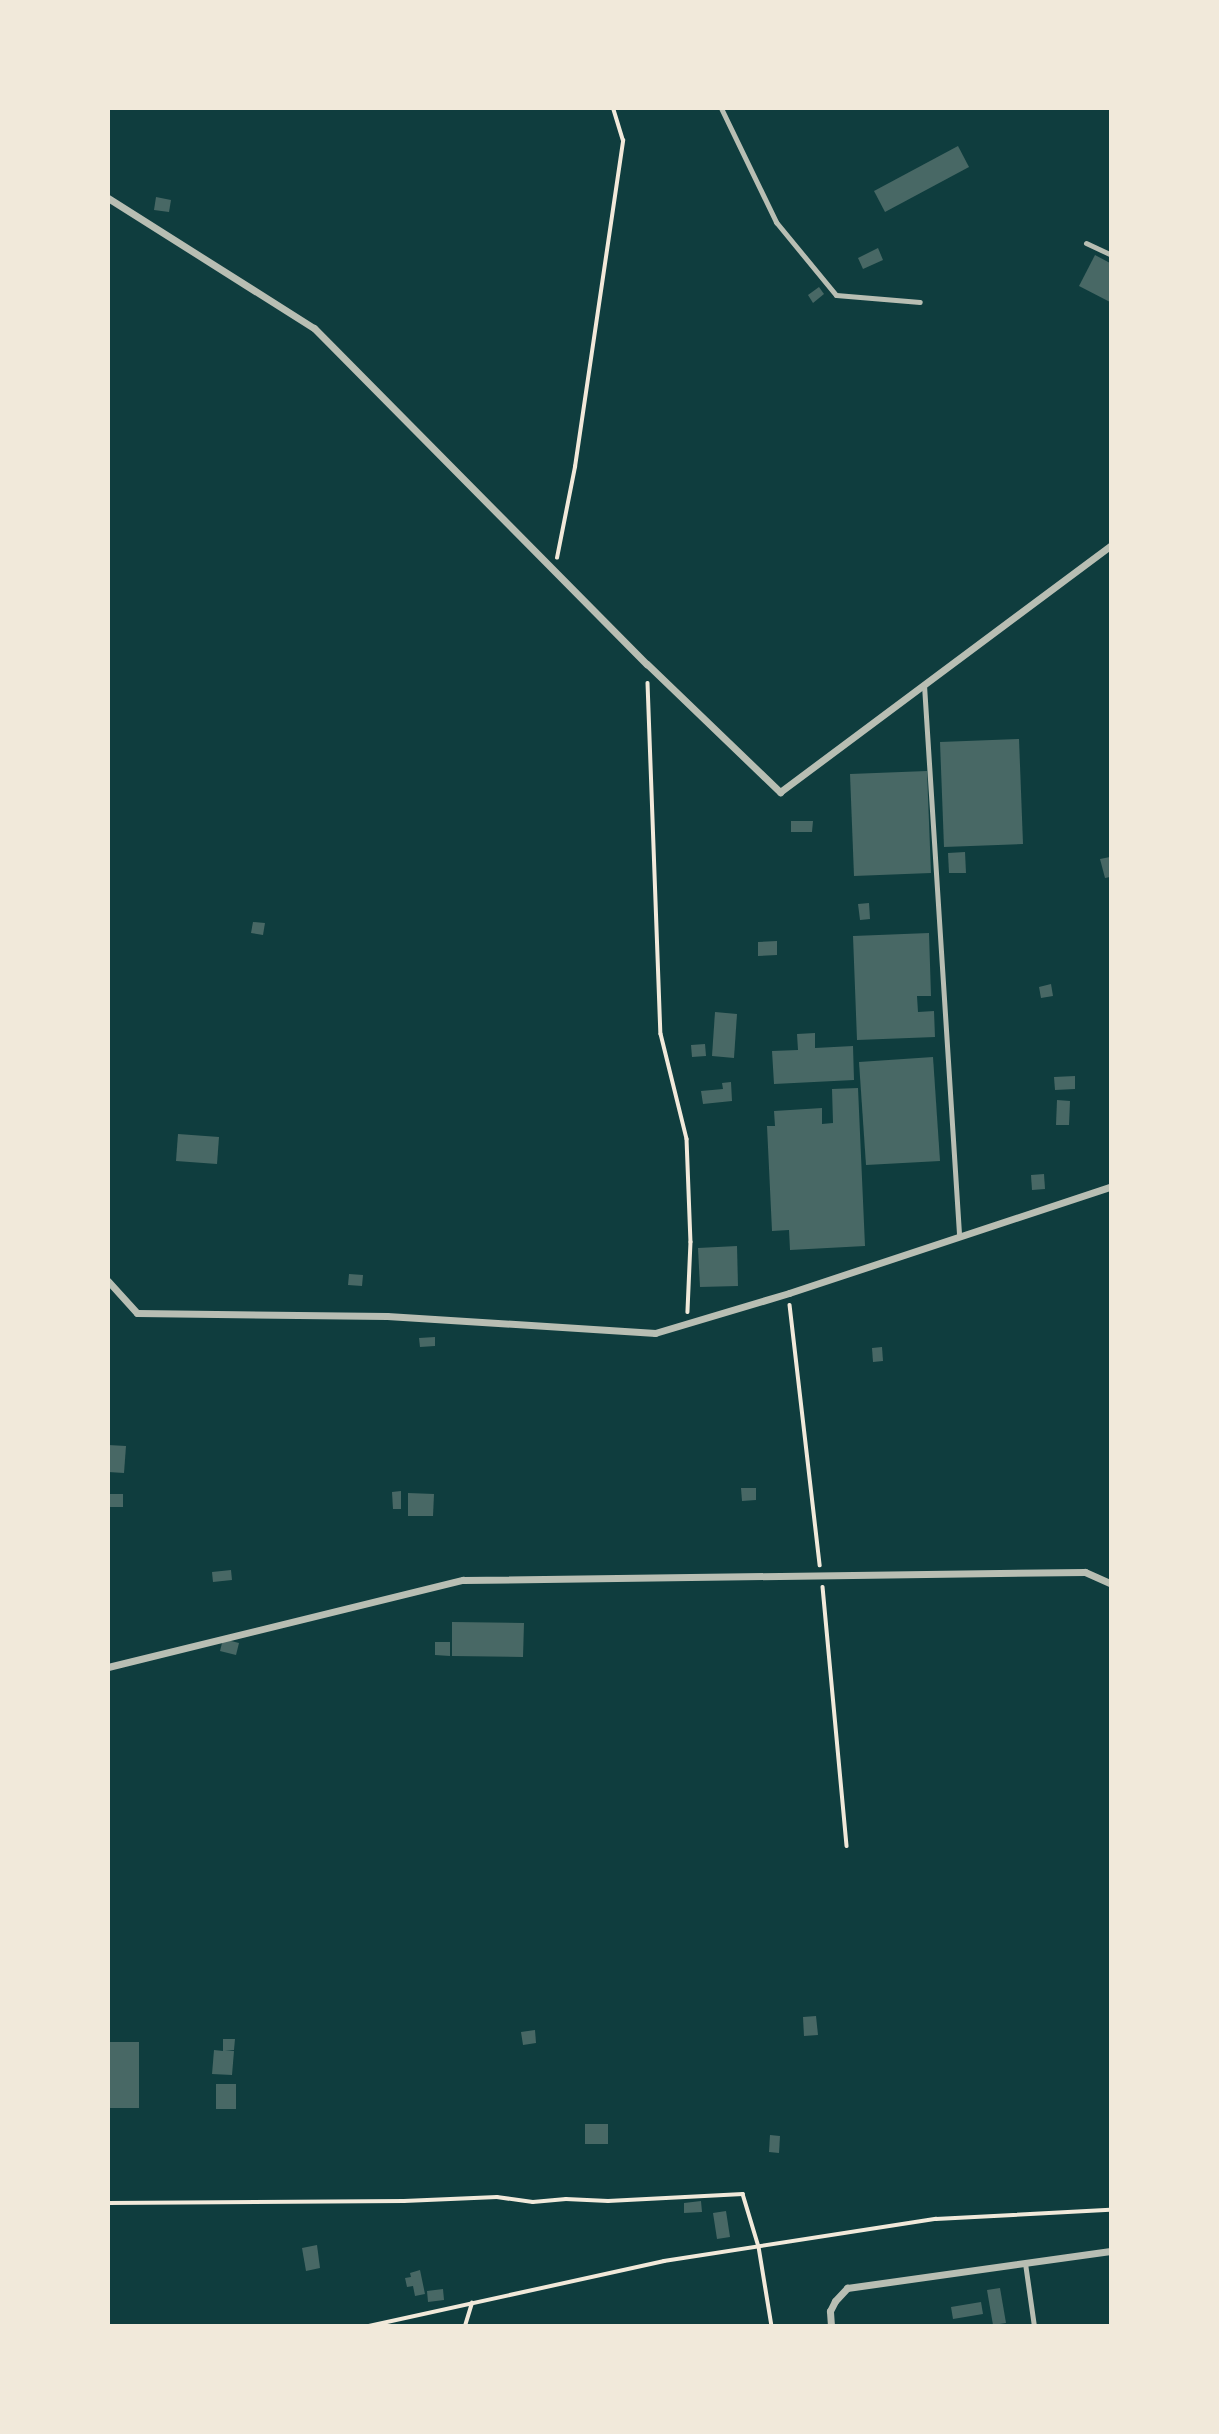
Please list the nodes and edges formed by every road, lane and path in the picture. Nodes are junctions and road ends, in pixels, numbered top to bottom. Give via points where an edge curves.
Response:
1 (613, 108) edge
2 (721, 108) edge
3 (108, 198) edge
4 (1086, 243) dead end
5 (1111, 254) edge
6 (920, 302) dead end
7 (1111, 546) edge
8 (554, 569) junction
9 (647, 664) junction
10 (925, 685) junction
11 (1111, 1187) edge
12 (960, 1234) junction
13 (108, 1282) edge
14 (687, 1323) junction
15 (1111, 1583) edge
16 (108, 1667) edge
17 (108, 2203) edge
18 (1111, 2210) edge
19 (760, 2247) junction
20 (1111, 2251) edge
21 (1025, 2263) junction
22 (472, 2303) junction
23 (369, 2326) edge
24 (465, 2326) edge
25 (772, 2326) edge
26 (831, 2326) edge
27 (1034, 2326) edge

1 - 8 path via 623,141 568,513
2 - 6 lane via 776,222 835,295
3 - 8 street via 314,328
4 - 5 lane
7 - 10 street
8 - 9 street
9 - 10 street via 780,792
9 - 14 path via 661,1034 687,1139 691,1242
10 - 12 lane
11 - 12 street
12 - 14 street
13 - 14 street via 137,1313 387,1316 655,1333
15 - 16 street via 1085,1572 463,1580
17 - 19 path via 497,2197 533,2202 743,2194
18 - 19 path via 936,2219
19 - 22 path via 664,2261
19 - 25 path
20 - 21 street
21 - 26 street via 847,2288 830,2311
21 - 27 lane
22 - 23 path
22 - 24 path

